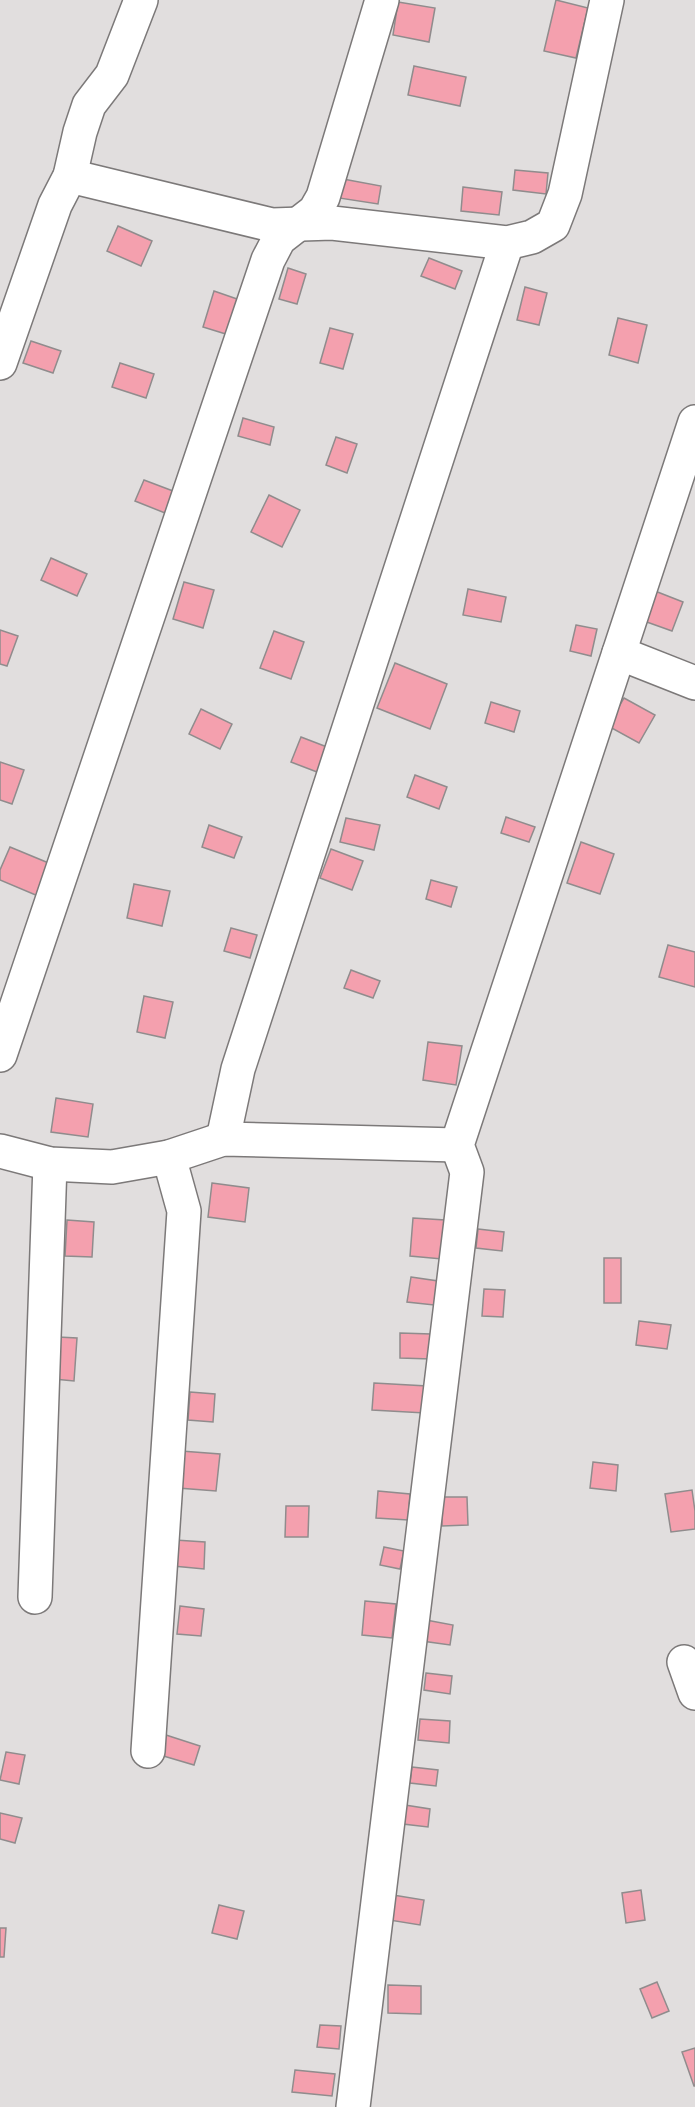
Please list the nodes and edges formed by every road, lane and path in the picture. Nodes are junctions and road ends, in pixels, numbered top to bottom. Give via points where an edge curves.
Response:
1 (141, 0) edge
2 (382, 0) edge
3 (607, 0) edge
4 (70, 176) junction
5 (298, 224) junction
6 (507, 243) junction
7 (0, 363) edge
8 (695, 422) edge
9 (619, 653) junction
10 (695, 683) edge
11 (0, 1055) edge
12 (223, 1139) junction
13 (457, 1145) junction
14 (0, 1151) edge
15 (169, 1157) junction
16 (50, 1164) junction
17 (35, 1597) dead end
18 (684, 1662) dead end
19 (695, 1693) edge
20 (148, 1751) dead end
21 (353, 2107) edge

1 - 4 street via 112,75 89,105
2 - 5 street via 323,197 315,211
3 - 6 street via 566,194 553,225 532,237
4 - 5 street via 272,225
4 - 7 street via 55,205
5 - 6 street via 332,223
5 - 11 street via 279,239 268,260
6 - 12 street via 238,1069
8 - 9 street
9 - 10 street
9 - 13 street
12 - 13 street
12 - 15 street
13 - 21 street via 467,1172
14 - 16 street
15 - 16 street via 112,1167
15 - 20 street via 184,1211
16 - 17 street
18 - 19 street

